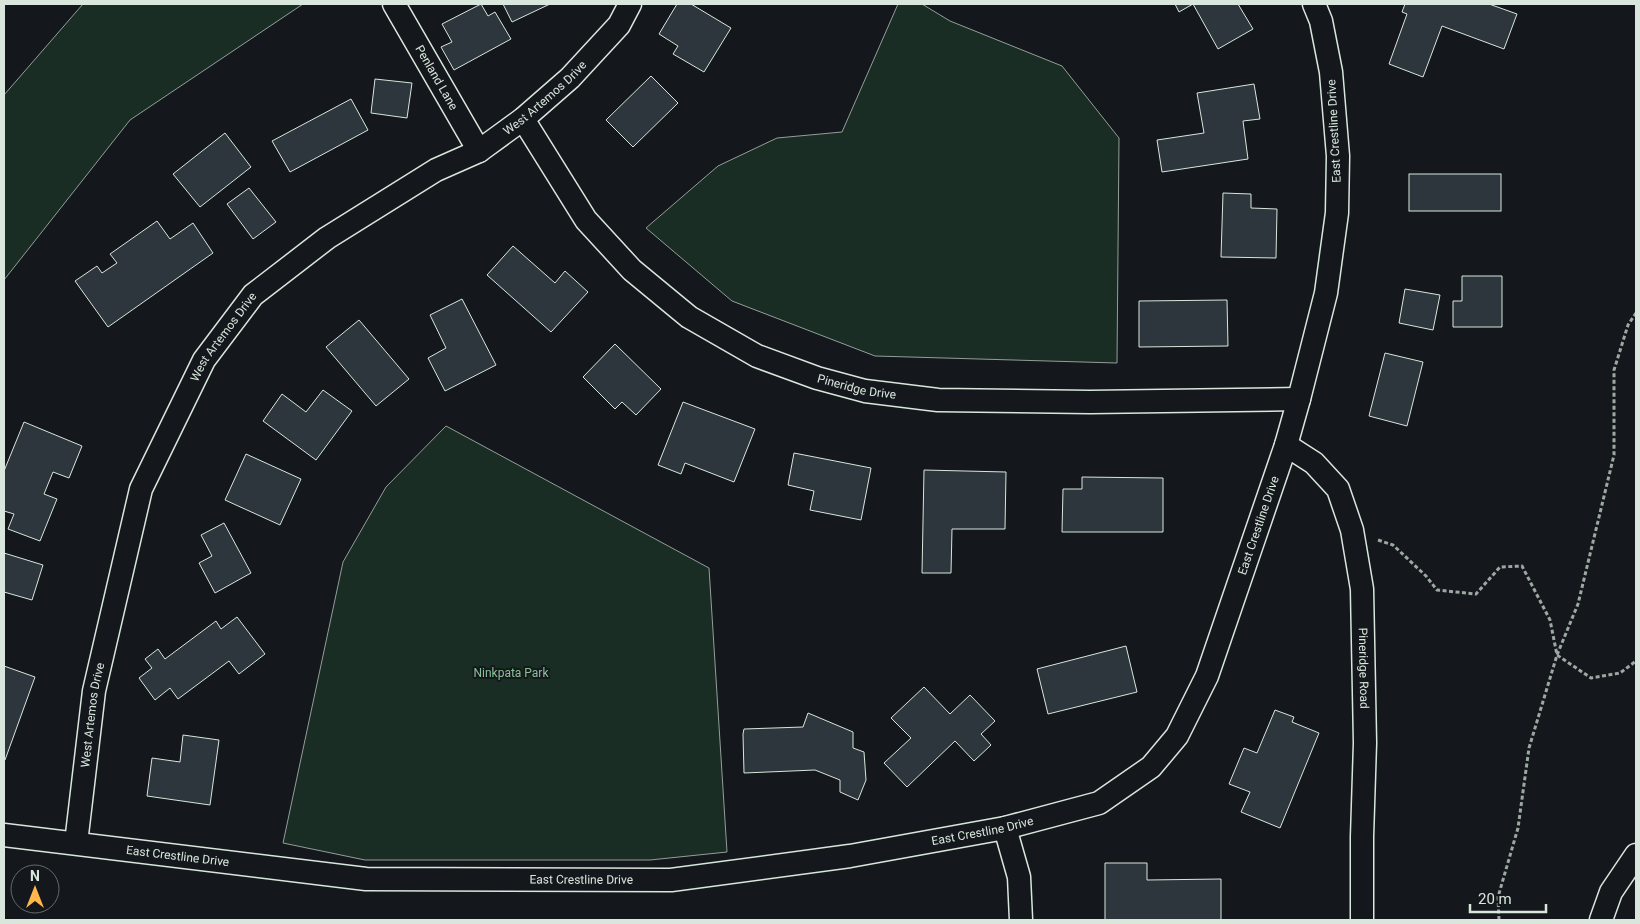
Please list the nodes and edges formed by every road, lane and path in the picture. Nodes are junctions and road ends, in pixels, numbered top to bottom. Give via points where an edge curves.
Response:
1 (394, 4) edge
2 (630, 4) edge
3 (1314, 4) edge
4 (522, 120) junction
5 (480, 151) junction
6 (1636, 313) edge
7 (1299, 399) junction
8 (1286, 445) junction
9 (1352, 530) junction
10 (1557, 655) junction
11 (1636, 662) edge
12 (1005, 828) junction
13 (4, 835) edge
14 (76, 843) junction
15 (1636, 855) edge
16 (1021, 920) edge
17 (1362, 920) edge
18 (1499, 920) edge
19 (1601, 920) edge

1 - 5 street, Penland Lane
2 - 4 street, West Artemos Drive via 619,25 570,78
3 - 7 street, East Crestline Drive via 1321,21 1331,72 1338,156 1337,212 1326,293
4 - 5 street, West Artemos Drive
4 - 7 street, Pineridge Drive via 586,220 632,270 689,317 757,356 817,378 865,391 938,400
5 - 14 street, West Artemos Drive via 436,170 327,238 253,294 204,360 141,489 94,691
6 - 10 path via 1628,325 1614,370 1614,455 1578,604
7 - 8 street, East Crestline Drive
8 - 9 street, Pineridge Road via 1314,463 1338,489
8 - 12 street, East Crestline Drive via 1206,676 1177,736 1152,767 1099,803
9 - 10 path via 1393,545 1437,590 1476,594 1500,567 1522,566 1550,620
9 - 17 street, Pineridge Road via 1362,589
10 - 11 path via 1591,678 1620,673
10 - 18 path via 1529,748 1518,828 1498,897
12 - 14 street, East Crestline Drive via 850,856 670,880 366,879
12 - 16 street via 1019,877
13 - 14 street, East Crestline Drive
15 - 19 street via 1611,892

